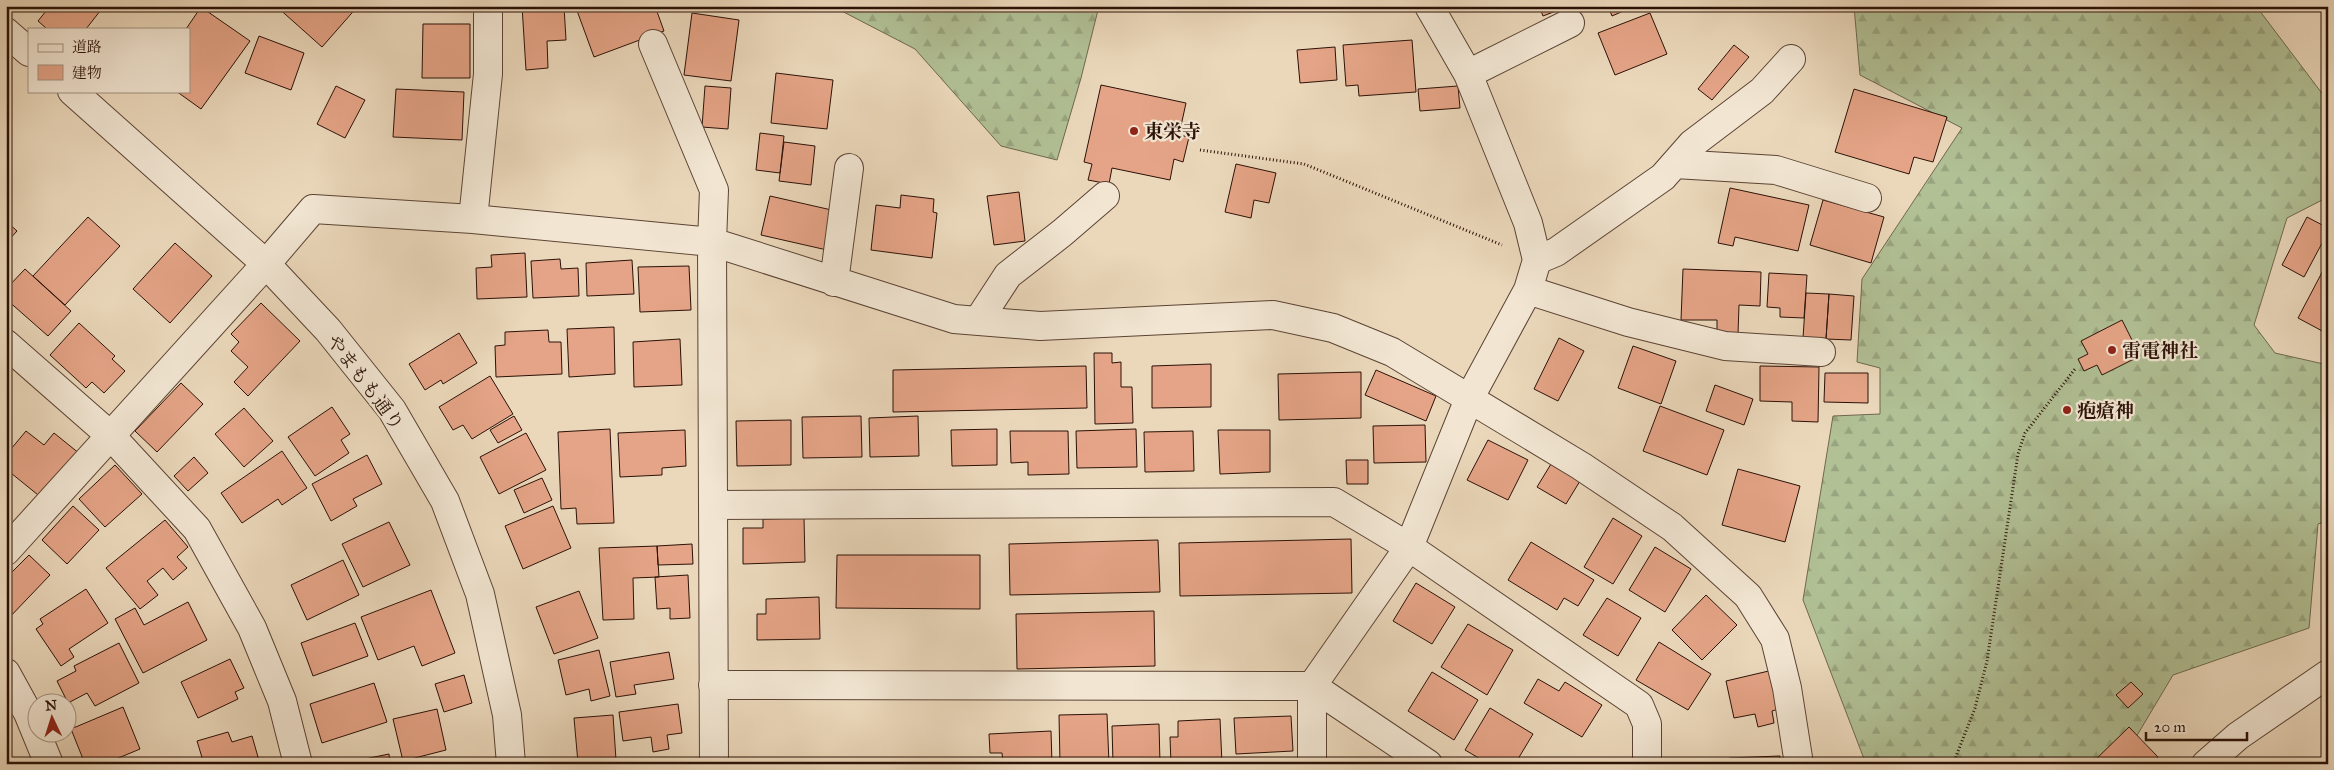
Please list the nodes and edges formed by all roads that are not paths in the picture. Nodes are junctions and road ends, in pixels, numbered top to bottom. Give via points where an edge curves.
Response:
1 (488, 6) edge
2 (1429, 6) edge
3 (1570, 23) dead end
4 (6, 32) edge
5 (653, 44) dead end
6 (28, 51) edge
7 (1791, 59) dead end
8 (1468, 74) junction
9 (73, 92) edge
10 (1675, 164) junction
11 (848, 168) dead end
12 (1105, 196) dead end
13 (1867, 198) dead end
14 (473, 219) junction
15 (712, 242) junction
16 (1537, 260) junction
17 (266, 264) junction
18 (834, 282) junction
19 (1528, 290) junction
20 (978, 321) junction
21 (6, 344) edge
22 (1821, 352) dead end
23 (1469, 399) junction
24 (111, 436) junction
25 (713, 504) junction
26 (1409, 547) junction
27 (6, 551) edge
28 (6, 673) edge
29 (2328, 674) edge
30 (713, 686) junction
31 (1312, 686) junction
32 (49, 764) edge
33 (298, 764) edge
34 (512, 764) edge
35 (714, 764) edge
36 (1312, 764) edge
37 (1428, 764) edge
38 (1647, 764) edge
39 (1799, 764) edge
40 (2206, 764) edge

1 - 14 street via 488,74
2 - 8 street
3 - 8 street
4 - 6 street
5 - 15 street via 714,190
7 - 10 street via 1762,91 1692,144
8 - 16 street via 1528,223
9 - 17 street, やまもも通り
10 - 13 street via 1776,170
10 - 16 street via 1664,177 1556,252
11 - 18 street
12 - 20 street via 1008,275
14 - 15 street
14 - 17 street via 313,209
15 - 18 street
15 - 25 street
16 - 19 street
17 - 24 street
17 - 34 street, やまもも通り via 328,330 392,410 445,501 480,594 507,714
18 - 20 street via 954,319
19 - 22 street via 1628,322 1725,346
19 - 23 street
20 - 23 street via 1040,326 1273,316 1333,328 1392,352
21 - 24 street
23 - 26 street
23 - 39 street via 1581,466 1672,526 1748,596 1776,639
24 - 27 street
24 - 33 street via 197,529 252,628 282,701
25 - 26 street via 1334,502
25 - 30 street
26 - 31 street
26 - 38 street via 1639,705 1647,724
28 - 32 street via 28,713
29 - 40 street via 2238,736
30 - 31 street
30 - 35 street
31 - 36 street
31 - 37 street

